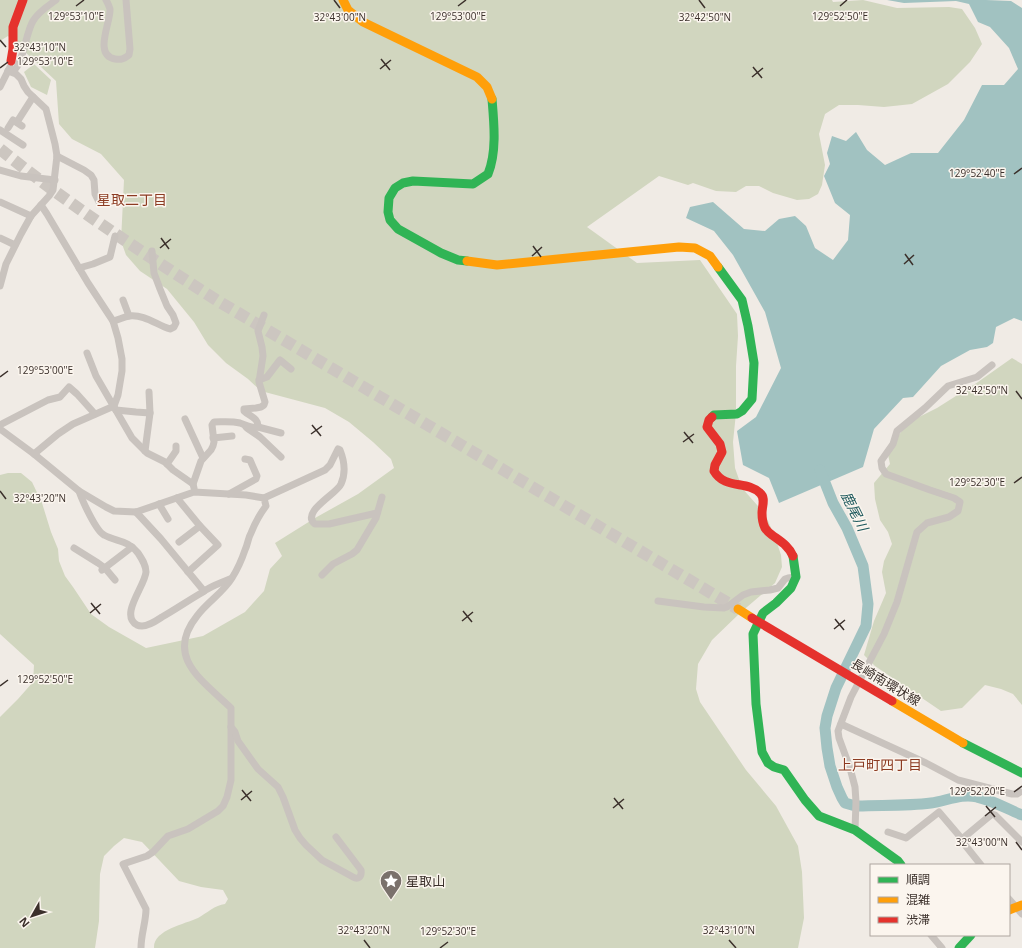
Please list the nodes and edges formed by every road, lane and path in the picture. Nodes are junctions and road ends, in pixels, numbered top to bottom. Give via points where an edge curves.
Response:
1 (24, 0) edge
2 (56, 0) edge
3 (106, 0) edge
4 (126, 0) edge
5 (343, 0) edge
6 (12, 61) joint
7 (8, 71) junction
8 (0, 88) edge
9 (33, 97) junction
10 (8, 128) dead end
11 (0, 130) edge
12 (23, 145) dead end
13 (57, 156) junction
14 (0, 170) edge
15 (54, 180) junction
16 (0, 202) edge
17 (99, 202) dead end
18 (41, 205) junction
19 (31, 216) junction
20 (116, 236) dead end
21 (0, 238) edge
22 (15, 245) junction
23 (152, 251) dead end
24 (79, 268) junction
25 (0, 286) edge
26 (123, 300) dead end
27 (264, 315) dead end
28 (129, 316) junction
29 (113, 321) junction
30 (87, 353) dead end
31 (992, 365) dead end
32 (291, 369) dead end
33 (259, 380) junction
34 (149, 392) dead end
35 (115, 408) junction
36 (150, 413) junction
37 (95, 414) junction
38 (185, 419) dead end
39 (0, 425) edge
40 (246, 425) junction
41 (258, 427) junction
42 (0, 429) edge
43 (281, 434) dead end
44 (232, 436) dead end
45 (213, 438) junction
46 (176, 446) dead end
47 (144, 451) junction
48 (34, 454) junction
49 (281, 457) dead end
50 (203, 458) junction
51 (245, 459) dead end
52 (167, 464) junction
53 (194, 488) junction
54 (79, 491) junction
55 (229, 494) junction
56 (382, 496) dead end
57 (177, 498) junction
58 (264, 498) junction
59 (159, 504) junction
60 (136, 512) junction
61 (377, 513) junction
62 (168, 519) dead end
63 (200, 526) junction
64 (179, 542) dead end
65 (132, 547) junction
66 (74, 548) dead end
67 (103, 569) junction
68 (188, 572) junction
69 (322, 575) dead end
70 (796, 577) junction
71 (232, 578) junction
72 (115, 580) dead end
73 (204, 591) junction
74 (658, 600) dead end
75 (738, 609) tunnel mouth
76 (841, 724) junction
77 (231, 727) junction
78 (1022, 773) edge
79 (1020, 792) dead end
80 (855, 830) junction
81 (888, 832) dead end
82 (336, 837) dead end
83 (962, 839) junction
84 (1022, 842) edge
85 (900, 864) edge
86 (980, 864) edge
87 (1010, 900) edge
88 (1017, 909) edge
89 (932, 936) edge
90 (970, 936) edge
91 (141, 948) edge
92 (942, 948) edge
93 (959, 948) edge

1 - 6 main road via 12,28
2 - 7 street via 33,20 16,69
3 - 4 street via 110,10 104,46 106,55 119,60 129,55 130,49
5 - 70 main road via 353,16 363,22 477,77 486,87 492,100 493,156 488,174 473,184 413,181 403,183 395,188 389,198 390,220 398,229 458,260 497,265 679,247 696,248 710,256 742,300 754,363 752,399 737,414 714,416 709,420 707,427 720,444 722,452 714,472 723,481 753,488 761,493 764,500 762,513 766,530 788,547 793,556
6 - 7 street
7 - 8 street
7 - 9 street via 21,79
9 - 10 street via 20,124 13,120
9 - 13 street via 46,109
11 - 12 street
13 - 15 street
13 - 17 street via 91,175
14 - 15 street via 21,176
15 - 18 street via 53,190
16 - 19 street
18 - 19 street
18 - 24 street
19 - 22 street
20 - 24 street via 110,257
21 - 22 street
22 - 25 street
23 - 28 street via 154,273 176,325 170,329 147,319
24 - 29 street
26 - 28 street
27 - 33 street via 258,332 263,356
28 - 29 street
29 - 35 street via 122,359
30 - 35 street via 96,376
31 - 76 street via 977,377 948,386 897,431 893,444 882,462 886,474 960,502 958,511 954,514 927,523 917,532 897,602 884,634 851,697
32 - 33 street via 280,360 267,378
33 - 41 street via 265,398 264,405 244,409 257,420
34 - 36 street
35 - 36 street
35 - 37 street
35 - 47 street via 132,438
36 - 47 street
37 - 39 street via 69,387 60,397 48,400
37 - 48 street via 68,427
38 - 50 street
40 - 41 street
40 - 45 street via 214,422
40 - 49 street
41 - 43 street
42 - 48 street
44 - 45 street
45 - 50 street via 211,450
46 - 52 street via 176,451
47 - 52 street
48 - 54 street
50 - 53 street
51 - 55 street via 250,460 256,479
52 - 53 street
53 - 55 street
53 - 57 street
54 - 60 street via 110,509
54 - 65 street via 102,535 128,543
55 - 58 street
56 - 61 street
57 - 59 street
57 - 63 street
58 - 61 street via 325,470 330,466 338,449 344,466 341,486 315,509 311,517 312,522 329,524
58 - 71 street via 266,506 250,534
59 - 60 street
59 - 62 street
60 - 68 street
61 - 69 street via 357,550 333,564
63 - 64 street
63 - 68 street via 218,545
65 - 67 street
65 - 73 street via 143,562 146,573 131,611 130,616 134,623 139,626 152,623
66 - 67 street
67 - 72 street
68 - 73 street
70 - 74 street via 785,579 778,588 744,595 724,608
70 - 80 main road via 788,592 763,613 753,634 756,704 762,752 768,763 784,770 819,816
71 - 73 street
71 - 77 street via 197,615 186,634 184,649 199,678 231,708
75 - 78 main road, 長崎南環状線, bridge via 963,743
76 - 79 street via 958,780 1012,794
76 - 80 street via 839,738 850,768 856,802
77 - 82 street via 258,769 278,787 300,838 322,860 356,879 359,878 361,870
77 - 91 street via 231,780 223,806 188,829 168,836 147,856 123,864 146,909
80 - 85 main road
81 - 83 street via 906,838 939,812
83 - 84 street via 992,814
83 - 86 street
87 - 88 street
89 - 92 street
90 - 93 main road

